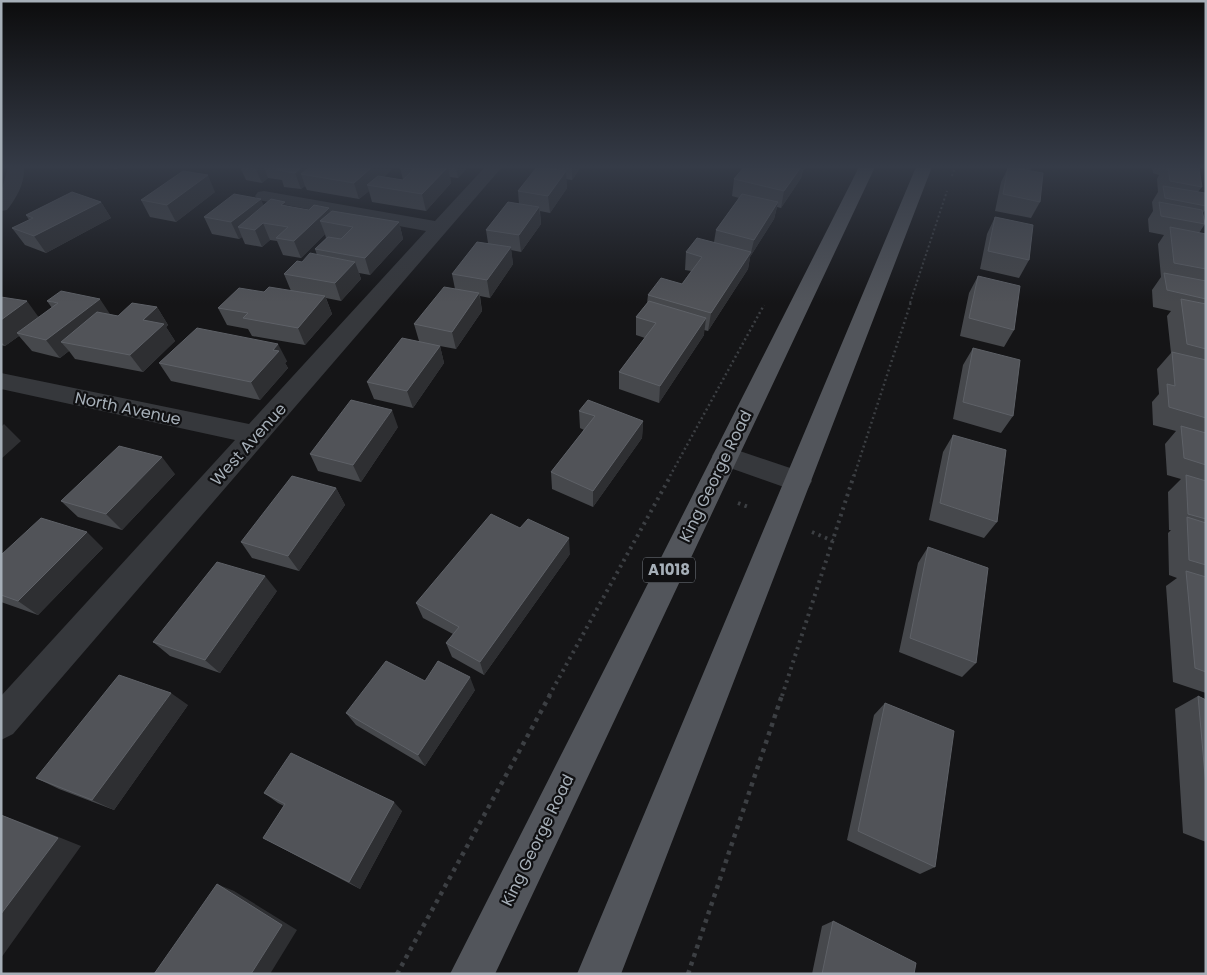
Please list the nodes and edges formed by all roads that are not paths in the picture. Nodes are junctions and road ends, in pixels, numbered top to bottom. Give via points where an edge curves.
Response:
1 (355, 212) edge
2 (454, 212) edge
3 (845, 212) edge
4 (906, 212) edge
5 (440, 228) junction
6 (1, 381) edge
7 (256, 435) junction
8 (725, 456) junction
9 (798, 481) junction
10 (1, 722) edge
11 (472, 974) edge
12 (599, 974) edge

1 - 5 street
2 - 5 street, West Avenue
3 - 8 main road, King George Road / A1018
4 - 9 main road
5 - 7 street, West Avenue
6 - 7 street, North Avenue
7 - 10 street, West Avenue
8 - 9 street
8 - 11 main road, King George Road / A1018
9 - 12 main road

